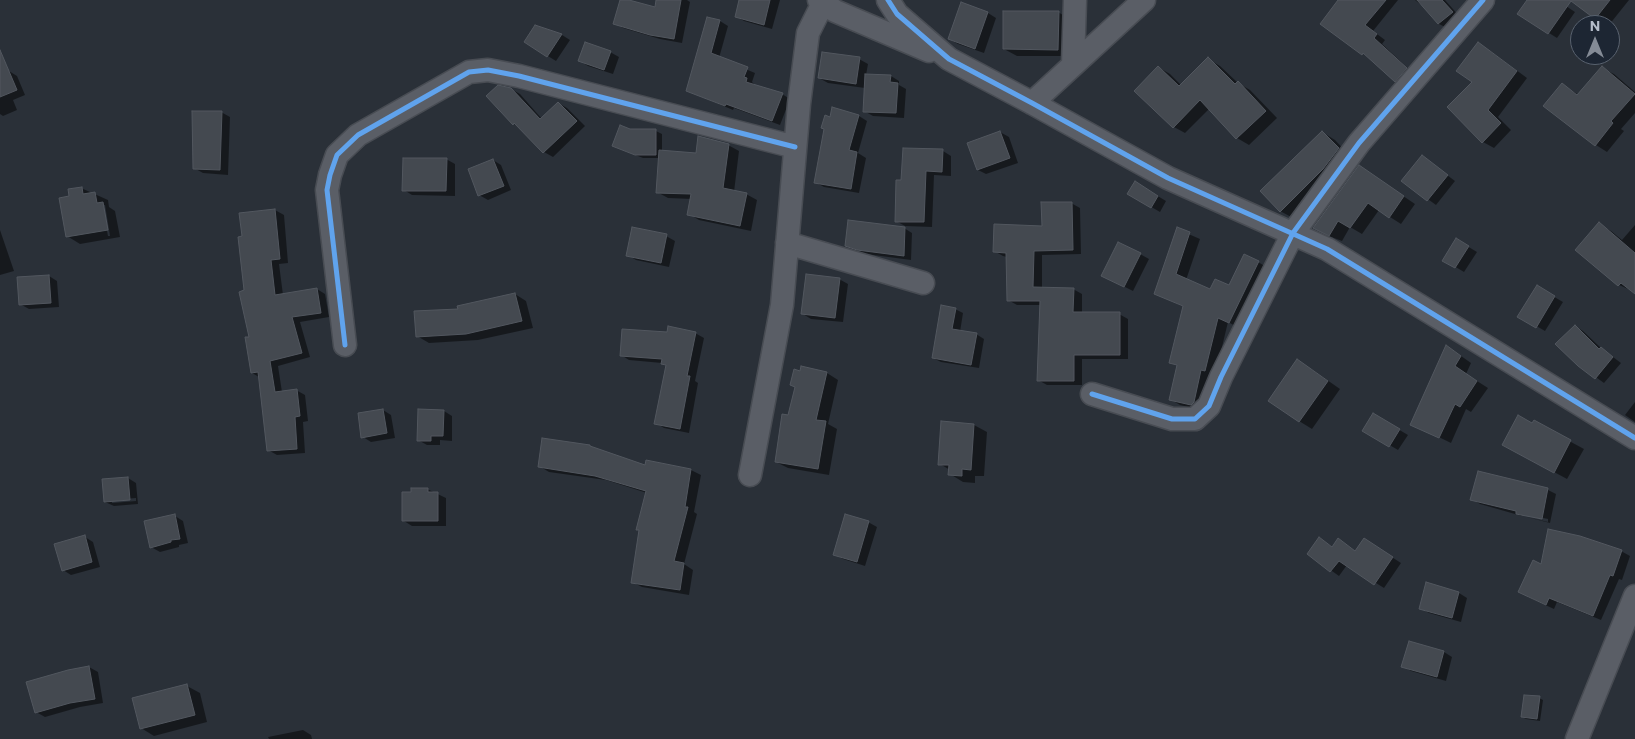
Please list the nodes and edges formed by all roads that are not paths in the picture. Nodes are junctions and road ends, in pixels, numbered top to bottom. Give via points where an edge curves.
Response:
1 (888, 0) edge
2 (1074, 0) edge
3 (1144, 0) edge
4 (1484, 0) edge
5 (821, 1) edge
6 (949, 59) junction
7 (1073, 65) junction
8 (1032, 103) junction
9 (795, 147) junction
10 (1293, 233) junction
11 (788, 243) junction
12 (923, 283) dead end
13 (345, 345) dead end
14 (1092, 394) dead end
15 (1635, 438) edge
16 (750, 475) dead end
17 (1635, 596) edge
18 (1577, 739) edge

1 - 6 street via 897,14
2 - 7 street
3 - 7 street
4 - 10 street via 1359,142
5 - 6 street via 835,11
5 - 9 street via 808,33
6 - 8 street
7 - 8 street
8 - 10 street via 1168,178
9 - 11 street
9 - 13 street via 519,76 488,70 468,72 358,135 337,154 327,190
10 - 14 street via 1209,406 1195,419 1172,419
10 - 15 street via 1336,254
11 - 12 street
11 - 16 street via 782,305
17 - 18 street

